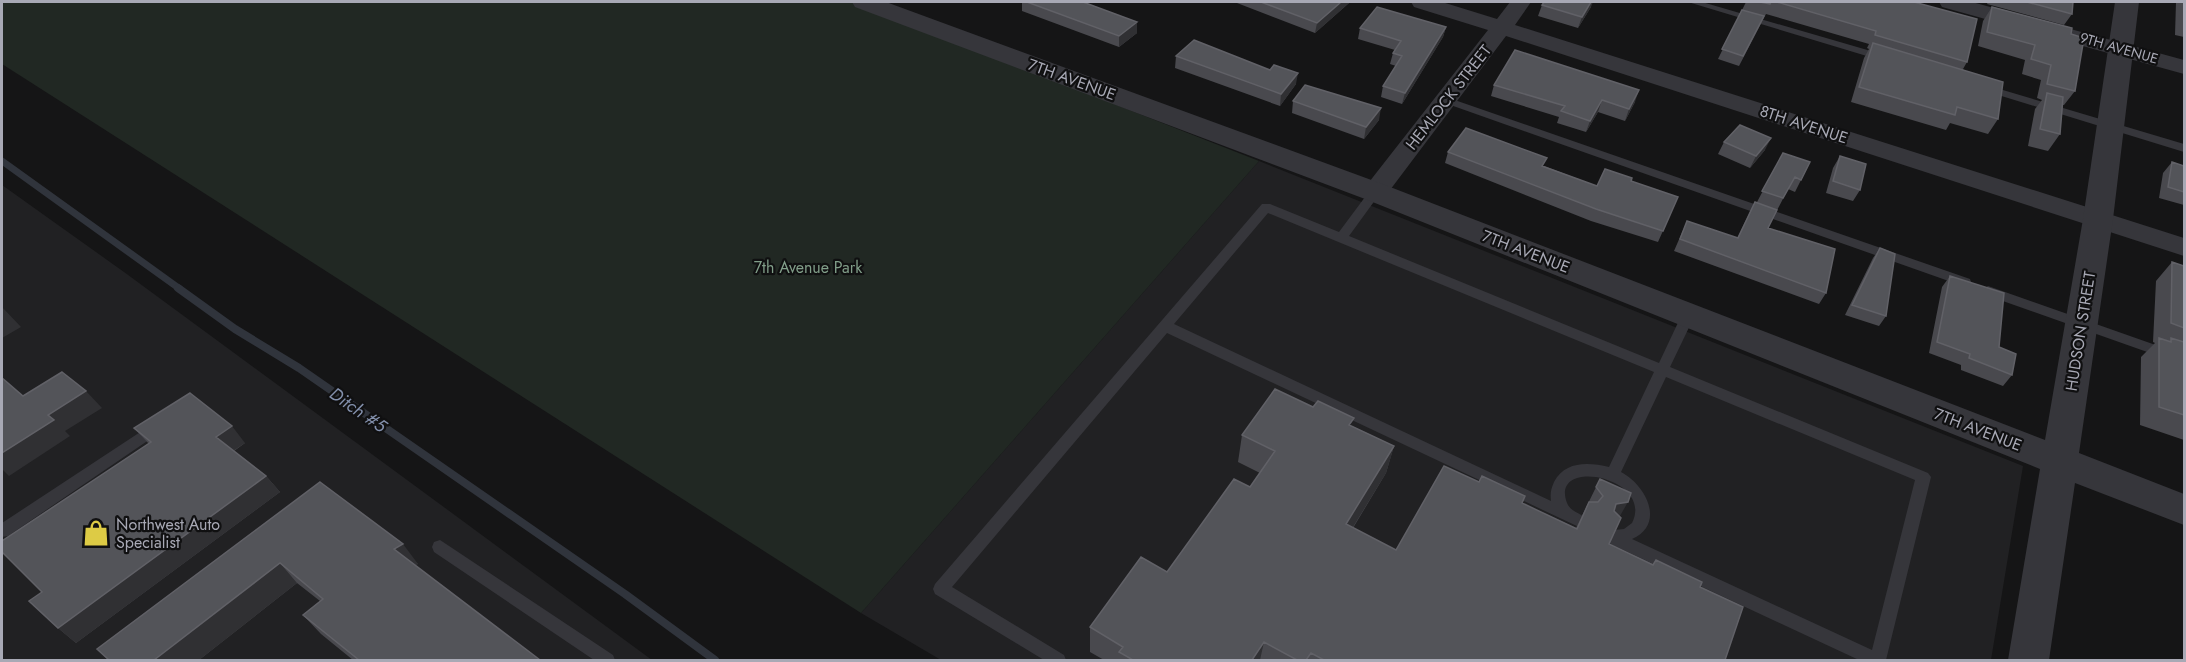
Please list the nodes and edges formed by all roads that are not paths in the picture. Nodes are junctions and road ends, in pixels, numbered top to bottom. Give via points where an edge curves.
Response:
1 (864, 2) edge
2 (1422, 2) edge
3 (1521, 2) edge
4 (1693, 2) edge
5 (1950, 2) edge
6 (2127, 2) edge
7 (1502, 26) junction
8 (2119, 48) junction
9 (1895, 62) edge
10 (2184, 66) edge
11 (1974, 85) edge
12 (1446, 100) junction
13 (2109, 125) junction
14 (2184, 148) edge
15 (1375, 192) junction
16 (2098, 219) junction
17 (1341, 238) junction
18 (2184, 247) edge
19 (1688, 315) junction
20 (2082, 323) junction
21 (1165, 326) junction
22 (2184, 360) edge
23 (1662, 370) junction
24 (169, 420) edge
25 (2060, 461) junction
26 (1613, 474) junction
27 (2184, 510) edge
28 (2, 531) edge
29 (440, 547) dead end
30 (608, 660) edge
31 (1058, 660) edge
32 (1877, 660) edge
33 (2028, 660) edge

1 - 15 street, 7TH AVENUE
2 - 7 street, 8TH AVENUE
3 - 7 street, HEMLOCK STREET
4 - 9 lane
5 - 8 street, 9TH AVENUE
6 - 8 street, HUDSON STREET
7 - 12 street, HEMLOCK STREET
7 - 16 street, 8TH AVENUE
8 - 10 street, 9TH AVENUE
8 - 13 street, HUDSON STREET
11 - 13 lane
12 - 15 street, HEMLOCK STREET
12 - 20 lane
13 - 14 lane
13 - 16 street, HUDSON STREET
15 - 17 lane
15 - 19 street, 7TH AVENUE
16 - 18 street, 8TH AVENUE
16 - 20 street, HUDSON STREET
17 - 21 lane via 1266,207
17 - 23 lane
19 - 23 lane
19 - 25 street, 7TH AVENUE
20 - 22 lane
20 - 25 street, HUDSON STREET
21 - 26 lane via 1573,518 1557,496 1560,483 1568,474 1581,469
21 - 31 lane via 941,589
23 - 26 lane
23 - 32 lane via 1923,477
24 - 28 lane
25 - 27 street, 7TH AVENUE
25 - 33 street, HUDSON STREET
26 - 32 lane via 1633,489 1643,509 1642,522 1634,531 1611,536
29 - 30 lane

